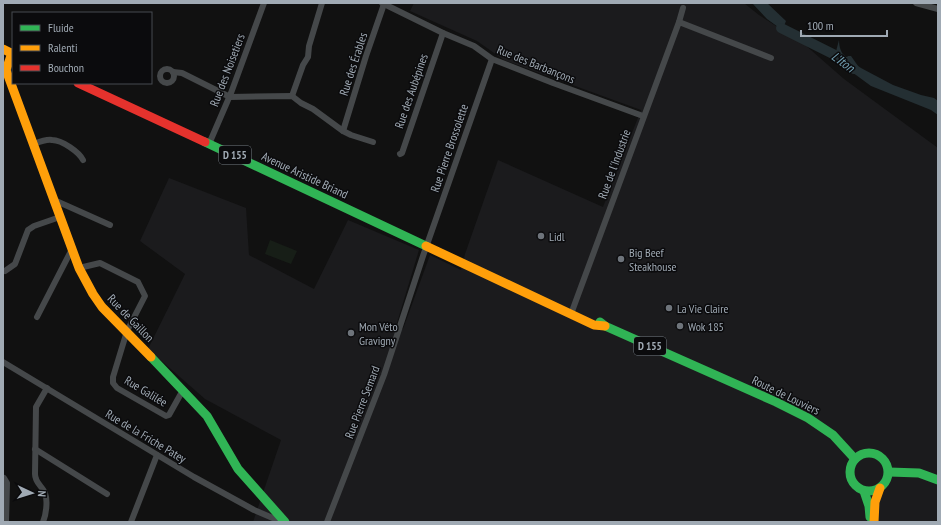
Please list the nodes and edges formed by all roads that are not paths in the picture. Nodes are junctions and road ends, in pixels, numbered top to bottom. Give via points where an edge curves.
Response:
1 (264, 3) edge
2 (322, 3) edge
3 (916, 3) edge
4 (383, 4) edge
5 (683, 8) dead end
6 (938, 9) edge
7 (679, 22) junction
8 (443, 33) junction
9 (3, 49) edge
10 (12, 53) edge
11 (771, 58) dead end
12 (492, 59) junction
13 (173, 72) dead end
14 (4, 74) edge
15 (80, 84) edge
16 (292, 96) junction
17 (230, 97) junction
18 (643, 116) junction
19 (343, 131) junction
20 (373, 142) dead end
21 (34, 144) junction
22 (209, 144) junction
23 (400, 154) dead end
24 (84, 160) dead end
25 (54, 200) junction
26 (60, 216) junction
27 (110, 225) dead end
28 (427, 245) junction
29 (72, 250) junction
30 (79, 268) junction
31 (5, 271) dead end
32 (572, 311) junction
33 (37, 317) dead end
34 (127, 331) junction
35 (4, 365) edge
36 (696, 367) joint
37 (47, 388) junction
38 (183, 390) junction
39 (35, 449) junction
40 (157, 455) junction
41 (855, 458) junction
42 (889, 472) junction
43 (3, 478) edge
44 (938, 480) edge
45 (880, 488) junction
46 (864, 491) junction
47 (107, 494) dead end
48 (6, 522) edge
49 (43, 522) edge
50 (130, 522) edge
51 (283, 522) edge
52 (327, 522) edge
53 (870, 522) edge
54 (874, 522) edge

1 - 17 street, Rue des Noisetiers
2 - 16 street via 308,57
3 - 6 street
4 - 8 street, Rue des Barbançons
4 - 19 street, Rue des Érables
5 - 7 street, Rue de l'Industrie
7 - 11 street
7 - 18 street, Rue de l'Industrie
8 - 12 street, Rue des Barbançons via 474,46
8 - 23 street, Rue des Aubépines
9 - 10 main road
10 - 14 main road, Rue de Gaillon
12 - 18 street, Rue des Barbançons
12 - 28 street, Rue Pierre Brossolette
13 - 17 street via 182,73
14 - 21 main road, Rue de Gaillon
15 - 22 main road, Avenue Aristide Briand / D 155
16 - 17 street
16 - 19 street
17 - 22 street, Rue des Noisetiers
18 - 32 street, Rue de l'Industrie
19 - 20 street
21 - 24 street via 50,139 57,140 79,153
21 - 25 main road, Rue de Gaillon
22 - 28 main road, Avenue Aristide Briand / D 155
25 - 26 main road, Rue de Gaillon
25 - 27 street
26 - 29 main road, Rue de Gaillon
26 - 31 street via 28,230 15,264
28 - 32 main road, Avenue Aristide Briand / D 155
28 - 52 street, Rue Pierre Semard via 384,375
29 - 30 main road, Rue de Gaillon
29 - 33 street
30 - 34 main road, Rue de Gaillon via 102,307
30 - 34 street via 100,263 138,282 145,296
32 - 36 main road, Avenue Aristide Briand / D 155 via 597,320
34 - 38 main road, Rue de Gaillon
34 - 38 street, Rue Galilée via 113,377 113,383 117,388 166,416
35 - 37 street, Rue de la Friche Patey
36 - 41 main road, Route de Louviers / D 155 via 808,418 833,435
37 - 39 street via 36,407
37 - 40 street, Rue de la Friche Patey
38 - 51 main road, Rue de Gaillon via 207,416 238,468
39 - 47 street
39 - 49 street via 35,479 46,496
40 - 50 street
40 - 51 street, Rue de la Friche Patey via 254,510
41 - 42 main road via 866,453 878,454 886,462
41 - 46 main road via 850,474 855,485
42 - 44 main road via 919,473
42 - 45 main road
43 - 48 street via 7,483
45 - 46 main road
45 - 54 main road
46 - 53 main road via 869,506

